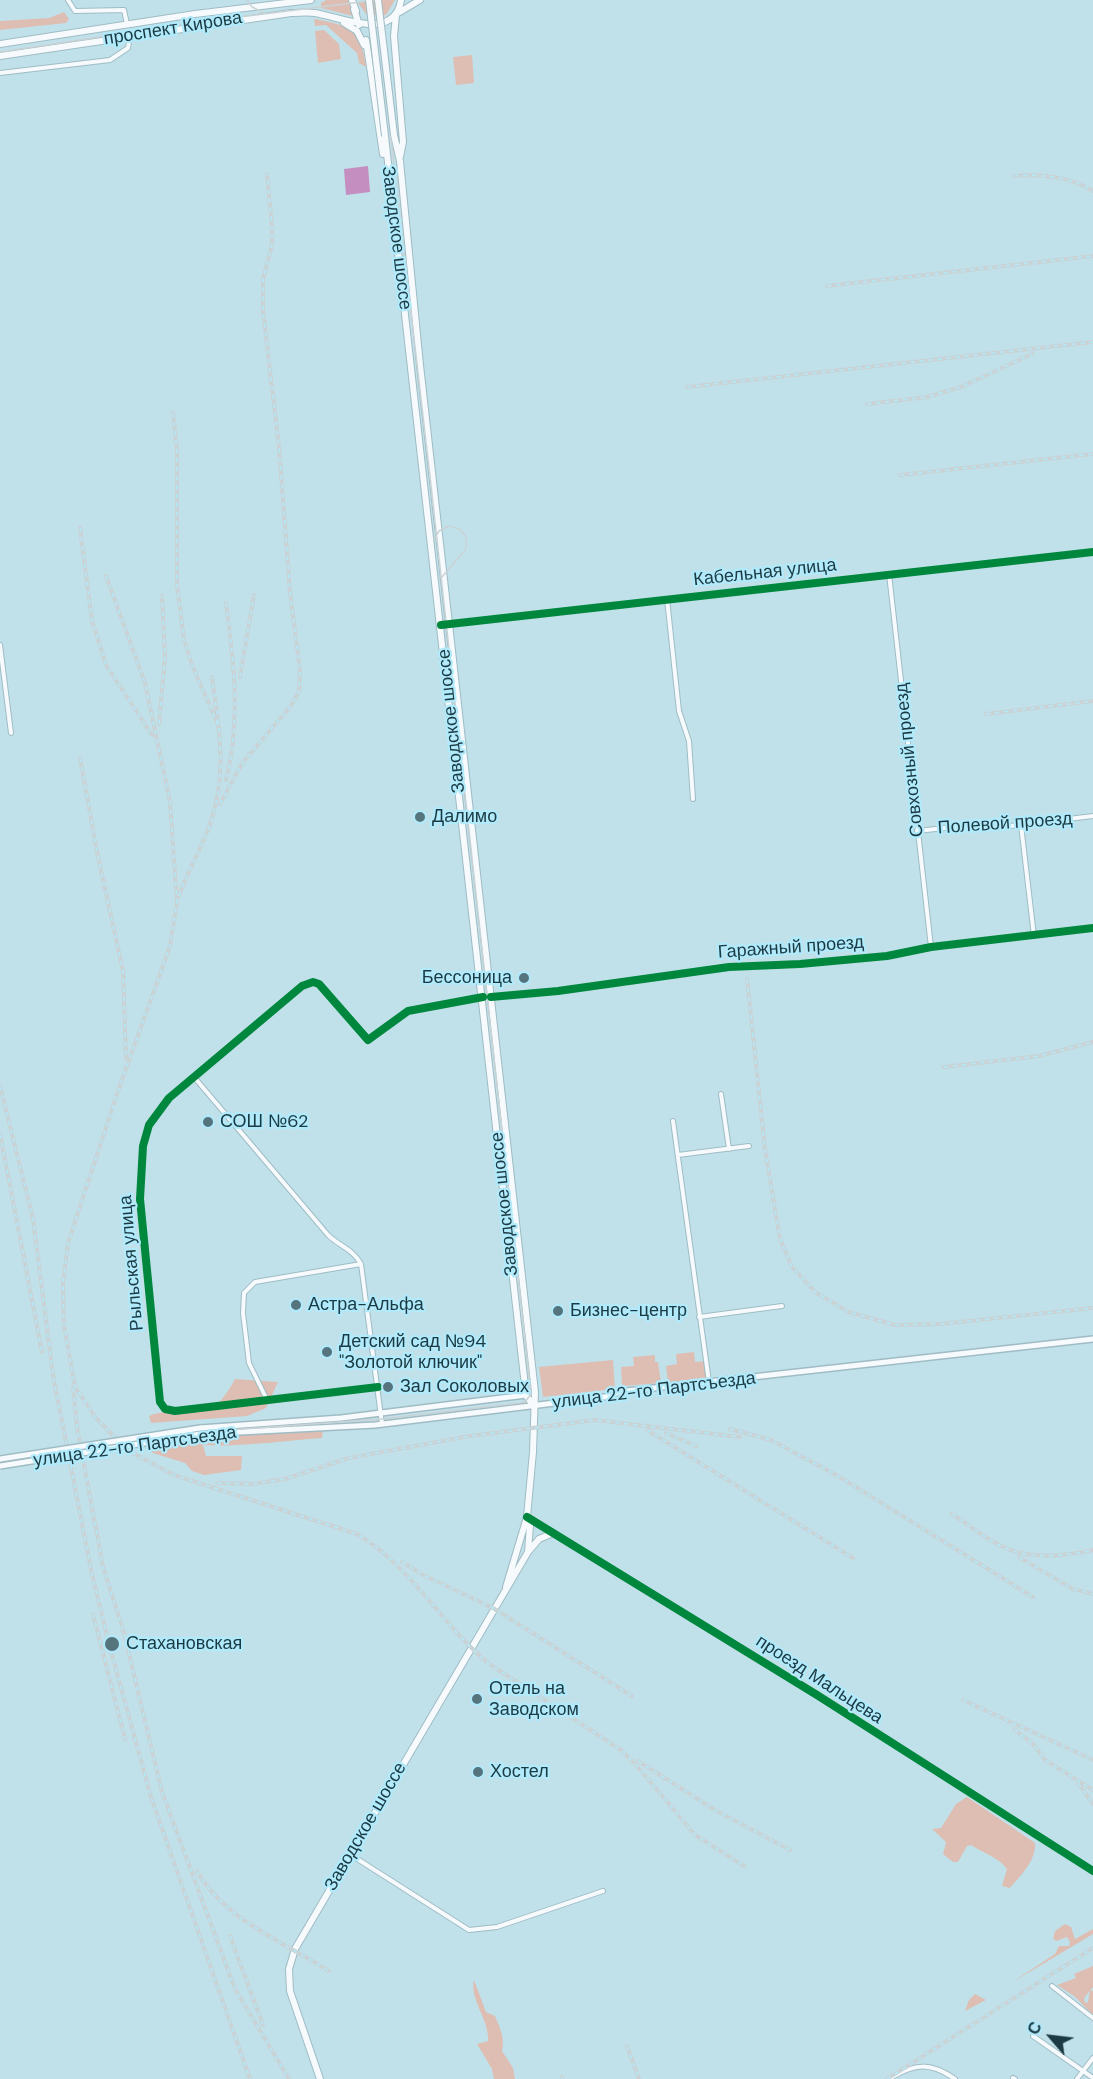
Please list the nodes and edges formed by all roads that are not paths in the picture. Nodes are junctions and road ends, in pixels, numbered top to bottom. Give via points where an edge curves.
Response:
1 (68, 0) edge
2 (311, 0) edge
3 (352, 0) edge
4 (369, 0) edge
5 (378, 0) edge
6 (401, 0) edge
7 (420, 0) edge
8 (354, 9) junction
9 (396, 15) junction
10 (338, 20) junction
11 (358, 23) junction
12 (369, 23) junction
13 (126, 24) junction
14 (130, 36) junction
15 (365, 40) junction
16 (0, 44) edge
17 (0, 56) edge
18 (0, 73) edge
19 (400, 161) junction
20 (386, 163) junction
21 (408, 245) junction
22 (399, 246) junction
23 (434, 484) junction
24 (426, 486) junction
25 (1093, 552) edge
26 (889, 574) junction
27 (667, 599) junction
28 (450, 623) junction
29 (441, 625) junction
30 (0, 645) edge
31 (11, 733) dead end
32 (693, 800) dead end
33 (1093, 816) edge
34 (1021, 825) junction
35 (917, 831) junction
36 (1093, 928) edge
37 (1034, 936) junction
38 (932, 947) junction
39 (491, 996) junction
40 (483, 997) junction
41 (194, 1077) junction
42 (721, 1094) dead end
43 (673, 1121) dead end
44 (749, 1146) dead end
45 (729, 1149) junction
46 (678, 1155) junction
47 (514, 1202) junction
48 (505, 1203) junction
49 (361, 1264) junction
50 (782, 1306) dead end
51 (699, 1317) junction
52 (1093, 1339) edge
53 (709, 1383) junction
54 (378, 1387) junction
55 (526, 1395) junction
56 (267, 1400) junction
57 (533, 1405) junction
58 (381, 1412) junction
59 (382, 1424) junction
60 (201, 1431) junction
61 (0, 1459) edge
62 (0, 1466) edge
63 (527, 1517) junction
64 (553, 1533) junction
65 (528, 1552) junction
66 (506, 1587) junction
67 (350, 1854) junction
68 (1093, 1871) edge
69 (603, 1891) dead end
70 (1052, 1986) dead end
71 (1093, 2018) edge
72 (1034, 2036) dead end
73 (1093, 2058) edge
74 (1083, 2071) junction
75 (1093, 2078) edge
76 (320, 2079) edge
77 (889, 2079) edge
78 (955, 2079) edge
79 (1077, 2079) edge

1 - 13 street via 75,11 124,10
2 - 13 main road, проспект Кирова
3 - 8 main road
4 - 20 main road, Заводское шоссе, bridge
5 - 19 main road, Заводское шоссе, bridge
6 - 9 main road
7 - 9 main road
8 - 11 main road
8 - 12 main road
9 - 12 main road, проспект Кирова via 382,23
9 - 19 main road via 394,36 403,142
10 - 11 main road, проспект Кирова
10 - 14 main road, проспект Кирова via 316,13 291,13
10 - 15 main road
11 - 12 main road, проспект Кирова
11 - 15 main road
13 - 16 main road, проспект Кирова
14 - 17 main road, проспект Кирова
14 - 18 street via 128,48 110,60
15 - 20 main road
19 - 21 main road, Заводское шоссе
20 - 22 main road, Заводское шоссе
21 - 22 main road
21 - 23 main road, Заводское шоссе
22 - 24 main road, Заводское шоссе
23 - 24 main road
23 - 28 main road, Заводское шоссе
24 - 29 main road, Заводское шоссе
25 - 26 street, Кабельная улица
26 - 27 street, Кабельная улица
26 - 35 street, Совхозный проезд
27 - 28 street, Кабельная улица
27 - 32 street via 679,711 689,741
28 - 29 street, Кабельная улица
28 - 39 main road, Заводское шоссе
29 - 40 main road, Заводское шоссе
30 - 31 street
33 - 34 street, Полевой проезд
34 - 35 street, Полевой проезд via 994,828 982,824
34 - 37 street
35 - 38 street, Совхозный проезд
36 - 37 street, Гаражный проезд
37 - 38 street, Гаражный проезд
38 - 39 street, Гаражный проезд via 886,956 729,967 558,991
39 - 40 main road
39 - 47 main road, Заводское шоссе
40 - 41 street, Рыльская улица via 408,1011 368,1040 320,984 313,982 303,986
40 - 48 main road, Заводское шоссе
41 - 49 street via 328,1235 348,1248
41 - 56 street, Рыльская улица via 156,1113 143,1146 140,1199 160,1402 165,1409 175,1411
42 - 45 street
43 - 46 street
44 - 45 street
45 - 46 street
46 - 51 street
47 - 48 main road
47 - 57 main road, Заводское шоссе via 535,1392
48 - 55 main road, Заводское шоссе
49 - 54 street
49 - 56 street via 255,1282 244,1293 249,1363
50 - 51 street
51 - 53 street
52 - 53 main road, улица 22-го Партсъезда
53 - 57 main road, улица 22-го Партсъезда
54 - 56 street, Рыльская улица
54 - 58 street
55 - 57 main road, Заводское шоссе
55 - 58 main road, улица 22-го Партсъезда
57 - 59 main road, улица 22-го Партсъезда
57 - 63 main road, Заводское шоссе
58 - 59 street
58 - 60 main road, улица 22-го Партсъезда
59 - 60 main road, улица 22-го Партсъезда
60 - 61 main road, улица 22-го Партсъезда, bridge
60 - 62 main road, улица 22-го Партсъезда, bridge
63 - 64 street, проезд Мальцева
63 - 65 main road, Заводское шоссе
63 - 66 main road, Заводское шоссе
64 - 65 main road via 538,1539
64 - 68 street, проезд Мальцева
65 - 66 main road, Заводское шоссе
66 - 67 main road, Заводское шоссе
67 - 69 street via 469,1930 497,1927
67 - 76 main road, Заводское шоссе via 295,1949 289,1968 295,2009
70 - 71 street
72 - 74 street
73 - 74 street
74 - 75 street
74 - 79 street
77 - 78 street via 919,2066 939,2068

